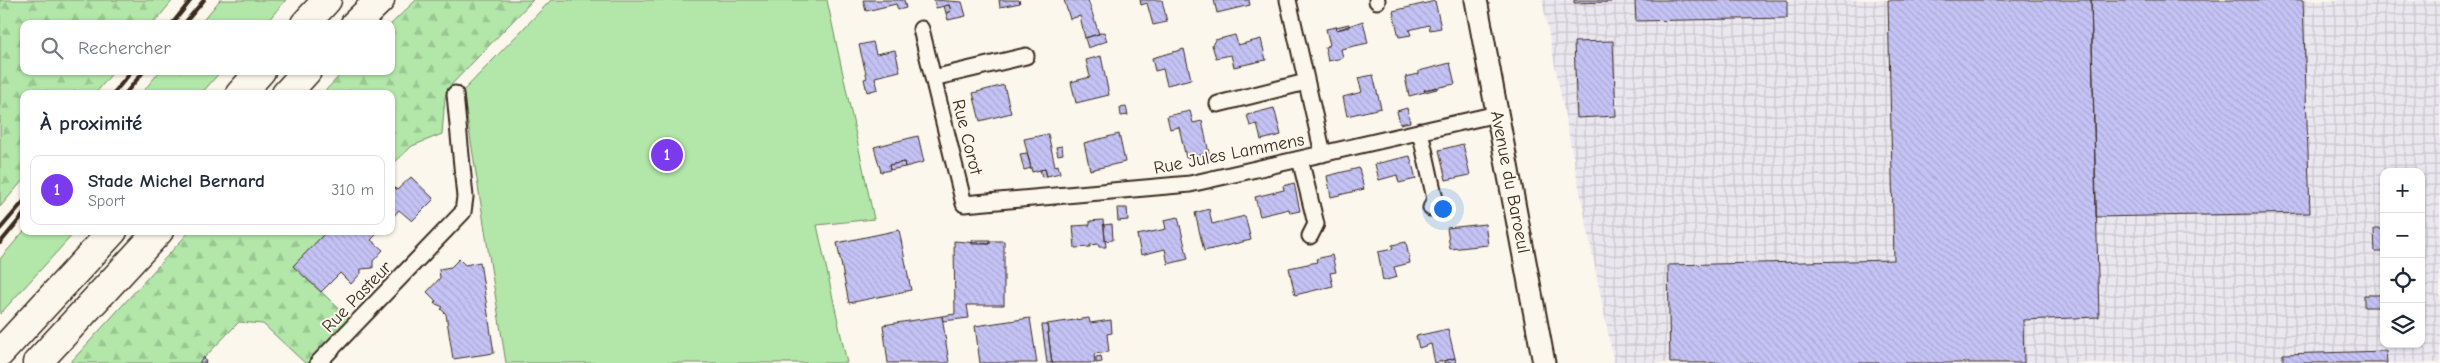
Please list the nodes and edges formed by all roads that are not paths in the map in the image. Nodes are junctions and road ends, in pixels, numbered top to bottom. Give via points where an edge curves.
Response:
1 (327, 0) edge
2 (372, 0) edge
3 (380, 0) edge
4 (1288, 0) edge
5 (1476, 0) edge
6 (309, 20) edge
7 (354, 20) edge
8 (359, 20) edge
9 (921, 29) dead end
10 (1026, 56) dead end
11 (257, 75) edge
12 (303, 75) edge
13 (933, 78) junction
14 (1306, 82) junction
15 (244, 90) edge
16 (289, 90) edge
17 (454, 94) dead end
18 (1218, 104) dead end
19 (1497, 114) junction
20 (1420, 132) junction
21 (1323, 154) junction
22 (1300, 159) junction
23 (964, 204) joint
24 (1431, 208) dead end
25 (108, 235) edge
26 (155, 235) edge
27 (1310, 236) dead end
28 (0, 353) edge
29 (37, 363) edge
30 (318, 363) edge
31 (1544, 363) edge

1 - 6 highway
2 - 7 highway
3 - 8 highway
4 - 14 street
5 - 19 main road, Avenue du Baroeul
9 - 13 street, Rue Corot
10 - 13 street
11 - 15 highway
12 - 16 highway
13 - 23 street, Rue Corot
14 - 18 street
14 - 21 street
17 - 30 street, Rue Pasteur via 465,192 463,212
19 - 20 street, Rue Jules Lammens
19 - 31 main road, Avenue du Baroeul
20 - 21 street, Rue Jules Lammens
20 - 24 street via 1435,199
21 - 22 street, Rue Jules Lammens
22 - 23 street, Rue Jules Lammens via 1176,186
22 - 27 street via 1316,224
25 - 28 highway
26 - 29 highway

